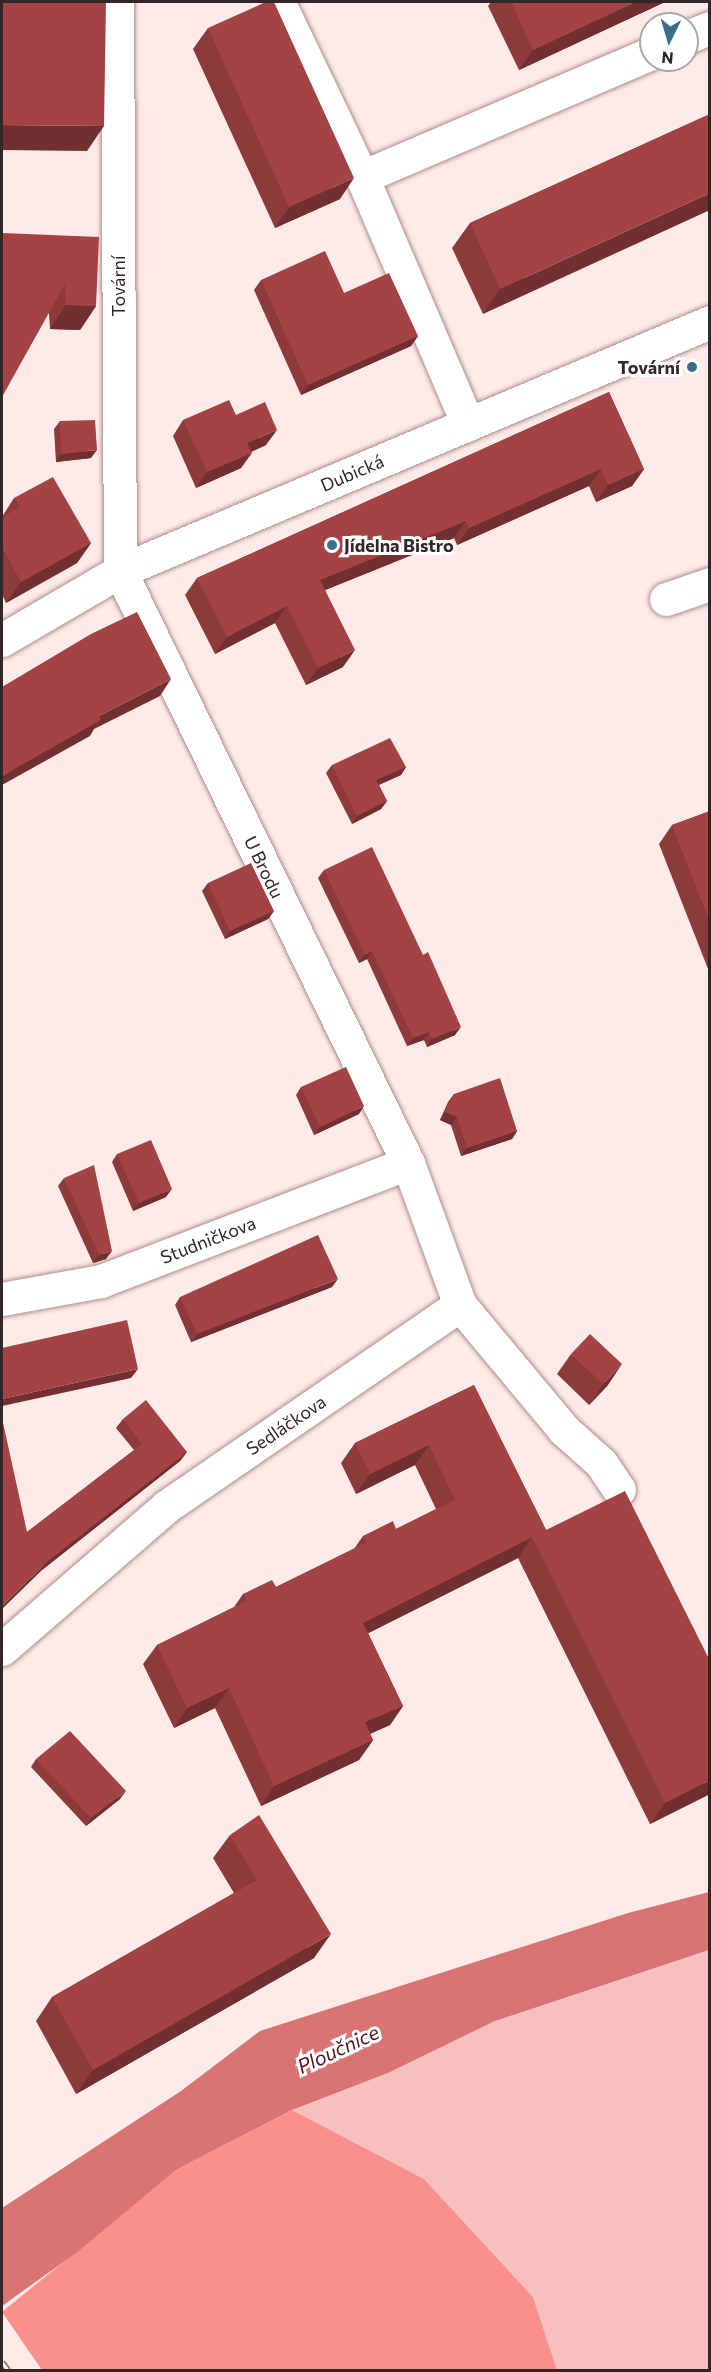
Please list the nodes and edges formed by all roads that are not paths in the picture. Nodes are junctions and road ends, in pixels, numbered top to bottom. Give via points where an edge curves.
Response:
1 (117, 2) edge
2 (281, 7) dead end
3 (639, 58) edge
4 (362, 177) junction
5 (710, 322) edge
6 (468, 424) junction
7 (120, 571) junction
8 (710, 584) edge
9 (666, 599) dead end
10 (2, 640) edge
11 (408, 1162) junction
12 (2, 1299) edge
13 (460, 1305) junction
14 (620, 1490) dead end
15 (2, 1649) edge

1 - 7 street, Tovární
2 - 4 street
3 - 4 street
4 - 6 street
5 - 6 street, Dubická
6 - 7 street, Dubická
7 - 10 street, Dubická
7 - 11 street, U Brodu
8 - 9 street
11 - 12 street, Studničkova via 101,1281
11 - 13 street
13 - 14 street via 564,1430 601,1463
13 - 15 street, Sedláčkova via 167,1506

